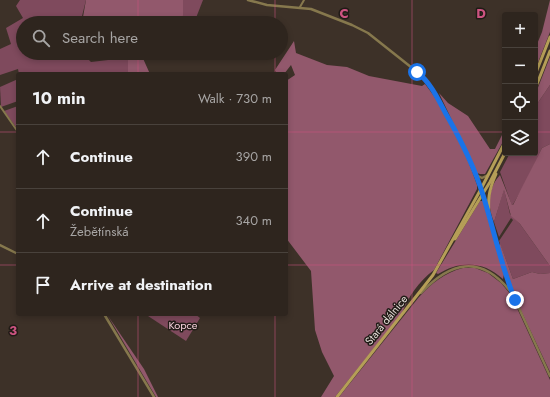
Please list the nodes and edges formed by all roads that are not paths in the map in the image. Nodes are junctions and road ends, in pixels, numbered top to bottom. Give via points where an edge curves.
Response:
1 (248, 0) edge
2 (304, 0) edge
3 (300, 7) junction
4 (550, 37) edge
5 (550, 50) edge
6 (538, 68) edge
7 (537, 84) edge
8 (0, 106) edge
9 (16, 129) edge
10 (502, 148) edge
11 (503, 156) edge
12 (503, 156) edge
13 (476, 174) junction
14 (490, 174) junction
15 (481, 189) junction
16 (483, 194) junction
17 (489, 218) junction
18 (0, 245) edge
19 (446, 252) junction
20 (16, 253) edge
21 (512, 293) junction
22 (418, 296) junction
23 (105, 316) edge
24 (550, 376) edge
25 (154, 397) edge
26 (337, 397) edge

1 - 3 street via 267,5
2 - 3 street
3 - 13 street via 318,11 361,29 424,78 454,128
4 - 6 main road
5 - 7 main road
8 - 9 street
10 - 14 main road, Stará dálnice
11 - 16 main road, Stará dálnice
12 - 17 main road via 489,189
13 - 14 street via 482,178
13 - 15 street
14 - 15 main road, Stará dálnice
15 - 16 street
15 - 19 main road, Stará dálnice
16 - 17 street
16 - 19 main road, Stará dálnice
17 - 21 street
18 - 20 street
19 - 22 main road, Stará dálnice
21 - 22 street via 495,275 476,267 462,266 446,271
21 - 24 street
22 - 26 main road, Stará dálnice
23 - 25 street

